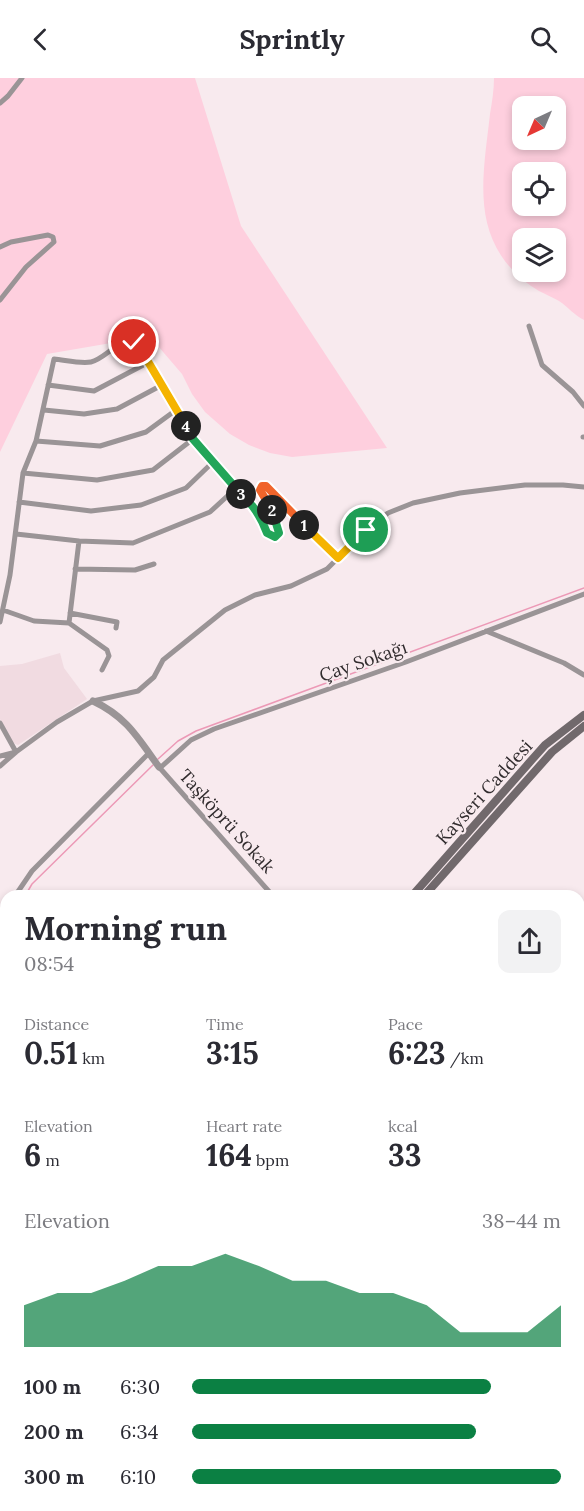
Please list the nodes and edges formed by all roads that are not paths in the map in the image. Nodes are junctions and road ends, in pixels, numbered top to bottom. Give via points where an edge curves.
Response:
1 (22, 78) edge
2 (0, 103) edge
3 (0, 247) edge
4 (0, 300) edge
5 (529, 326) dead end
6 (148, 362) junction
7 (48, 385) junction
8 (162, 386) junction
9 (584, 406) edge
10 (44, 410) junction
11 (176, 410) junction
12 (193, 439) junction
13 (36, 441) junction
14 (213, 462) junction
15 (23, 474) junction
16 (584, 487) edge
17 (235, 489) junction
18 (19, 502) junction
19 (16, 534) junction
20 (79, 542) junction
21 (338, 558) junction
22 (154, 564) dead end
23 (75, 569) junction
24 (584, 594) edge
25 (3, 610) junction
26 (70, 613) junction
27 (0, 622) edge
28 (69, 623) junction
29 (116, 628) dead end
30 (486, 631) junction
31 (102, 670) dead end
32 (584, 675) edge
33 (93, 701) junction
34 (584, 715) edge
35 (0, 723) edge
36 (584, 726) edge
37 (16, 752) junction
38 (149, 753) junction
39 (0, 756) edge
40 (0, 766) edge
41 (159, 767) junction
42 (19, 890) edge
43 (268, 890) edge
44 (417, 890) edge
45 (429, 890) edge

1 - 2 street
3 - 4 street via 48,234 54,242
5 - 9 street via 542,365
6 - 7 street via 94,391
6 - 7 street via 138,344 126,341 92,362 54,359
6 - 8 street
7 - 10 street
8 - 10 street via 117,409 84,414
8 - 11 street
10 - 13 street
11 - 12 street
11 - 13 street via 146,432 100,446
12 - 14 street
12 - 15 street via 153,470 97,480
13 - 15 street
14 - 17 street
14 - 18 street via 186,488 141,506 91,512
15 - 18 street
16 - 21 street via 525,485 413,503 388,513
17 - 20 street via 210,512 133,543
17 - 21 street via 250,501 267,533 275,537 279,533 273,513 260,490 266,486
18 - 19 street
19 - 20 street
19 - 25 street
20 - 23 street
21 - 33 street via 291,586 255,595 225,610 163,660 154,677 138,691
22 - 23 street via 135,570
23 - 26 street
24 - 30 street, Çay Sokağı
25 - 27 street
25 - 28 street via 34,621
26 - 28 street
26 - 29 street via 117,622
28 - 31 street via 108,650
30 - 32 street
30 - 41 street, Çay Sokağı via 214,729 191,740
33 - 37 street
33 - 38 street via 130,725
34 - 44 main road, Kayseri Caddesi via 534,757
35 - 37 street
36 - 45 main road, Kayseri Caddesi via 544,761
37 - 39 street
37 - 40 street
38 - 41 street
38 - 42 street via 32,871
41 - 43 street, Taşköprü Sokak

